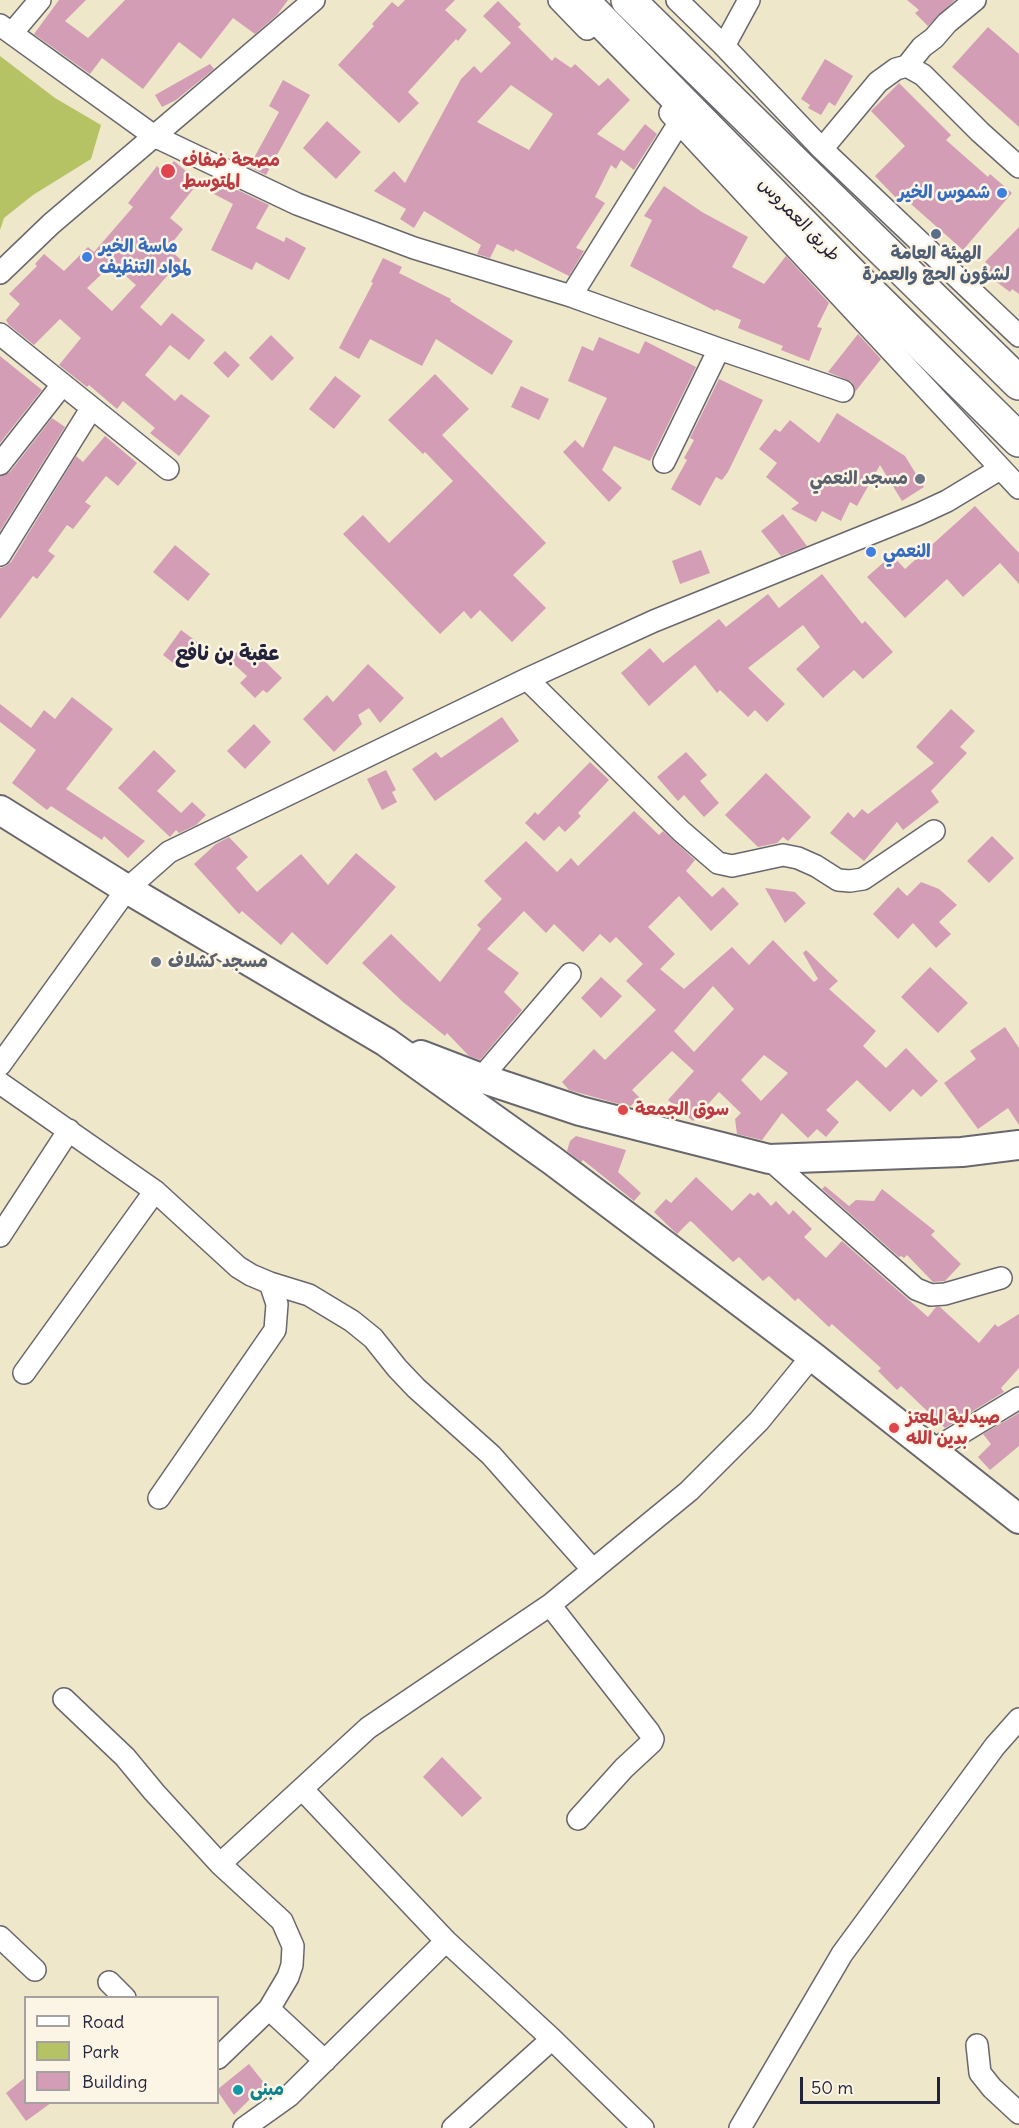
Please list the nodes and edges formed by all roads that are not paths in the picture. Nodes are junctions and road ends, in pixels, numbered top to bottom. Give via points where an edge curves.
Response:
1 (40, 0) edge
2 (314, 0) edge
3 (559, 0) edge
4 (581, 0) edge
5 (628, 0) edge
6 (677, 0) edge
7 (749, 0) edge
8 (975, 0) edge
9 (6, 29) edge
10 (724, 46) junction
11 (907, 66) junction
12 (680, 123) junction
13 (154, 136) junction
14 (822, 149) junction
15 (1019, 167) edge
16 (0, 273) edge
17 (571, 296) junction
18 (0, 334) edge
19 (1019, 336) edge
20 (719, 349) junction
21 (1019, 383) edge
22 (62, 385) junction
23 (843, 391) dead end
24 (91, 409) junction
25 (1019, 440) edge
26 (664, 462) dead end
27 (0, 464) edge
28 (168, 469) dead end
29 (1000, 469) junction
30 (1019, 488) edge
31 (0, 555) edge
32 (527, 679) junction
33 (0, 810) edge
34 (934, 831) dead end
35 (127, 889) junction
36 (570, 974) dead end
37 (386, 1042) junction
38 (0, 1065) edge
39 (481, 1078) junction
40 (0, 1083) edge
41 (554, 1102) junction
42 (69, 1130) junction
43 (516, 1135) junction
44 (1019, 1145) edge
45 (769, 1159) junction
46 (155, 1191) junction
47 (0, 1236) edge
48 (1001, 1278) dead end
49 (270, 1283) junction
50 (812, 1356) junction
51 (24, 1372) dead end
52 (1019, 1398) edge
53 (933, 1450) junction
54 (159, 1498) dead end
55 (1019, 1519) edge
56 (593, 1570) junction
57 (550, 1605) junction
58 (64, 1699) dead end
59 (1019, 1719) edge
60 (303, 1790) junction
61 (578, 1819) dead end
62 (220, 1863) junction
63 (0, 1937) edge
64 (446, 1941) junction
65 (35, 1970) dead end
66 (109, 1982) dead end
67 (123, 1996) edge
68 (269, 2009) junction
69 (552, 2039) junction
70 (977, 2045) dead end
71 (219, 2057) edge
72 (325, 2061) junction
73 (1019, 2114) edge
74 (244, 2128) edge
75 (453, 2128) edge
76 (643, 2128) edge
77 (740, 2128) edge

1 - 9 street
2 - 13 street
3 - 12 street
4 - 25 main road, طريق العمروس
5 - 21 main road, طريق العمروس
6 - 10 street
7 - 10 street
8 - 11 street via 922,47
9 - 13 street
10 - 14 street
11 - 14 street via 878,82
11 - 15 street via 923,75
12 - 17 street
12 - 29 street
13 - 16 street
13 - 17 street via 297,204 414,248
14 - 19 street
17 - 20 street
18 - 22 street
20 - 23 street
20 - 26 street
22 - 24 street
22 - 27 street
24 - 28 street
24 - 31 street
29 - 30 street
29 - 32 street via 919,514 654,621
32 - 34 street via 718,864 732,866 783,855 816,866 838,880 850,881 863,879
32 - 35 street via 170,852
33 - 35 main road
35 - 37 main road
35 - 38 street
36 - 39 street
37 - 39 main road
37 - 43 main road
39 - 41 main road
40 - 42 street
41 - 43 main road via 521,1111 516,1119
41 - 45 main road
42 - 46 street
42 - 47 street
43 - 50 main road
44 - 45 main road via 962,1152
45 - 48 street via 916,1289 931,1295 945,1294
46 - 49 street via 238,1267
46 - 51 street
49 - 54 street via 277,1304 275,1330
49 - 56 street via 309,1295 373,1338 416,1388 491,1455
50 - 53 main road
50 - 56 street via 759,1422 689,1491
52 - 53 street
53 - 55 main road
56 - 57 street
57 - 60 street via 368,1728
57 - 61 street via 653,1739
58 - 62 street via 125,1757
59 - 77 street via 842,1954
60 - 62 street
60 - 64 street
62 - 68 street via 282,1921 293,1946 288,1977
63 - 65 street
64 - 69 street
64 - 72 street
66 - 67 street
68 - 71 street
68 - 72 street
69 - 75 street
69 - 76 street
70 - 73 street via 980,2073
72 - 74 street via 289,2096

